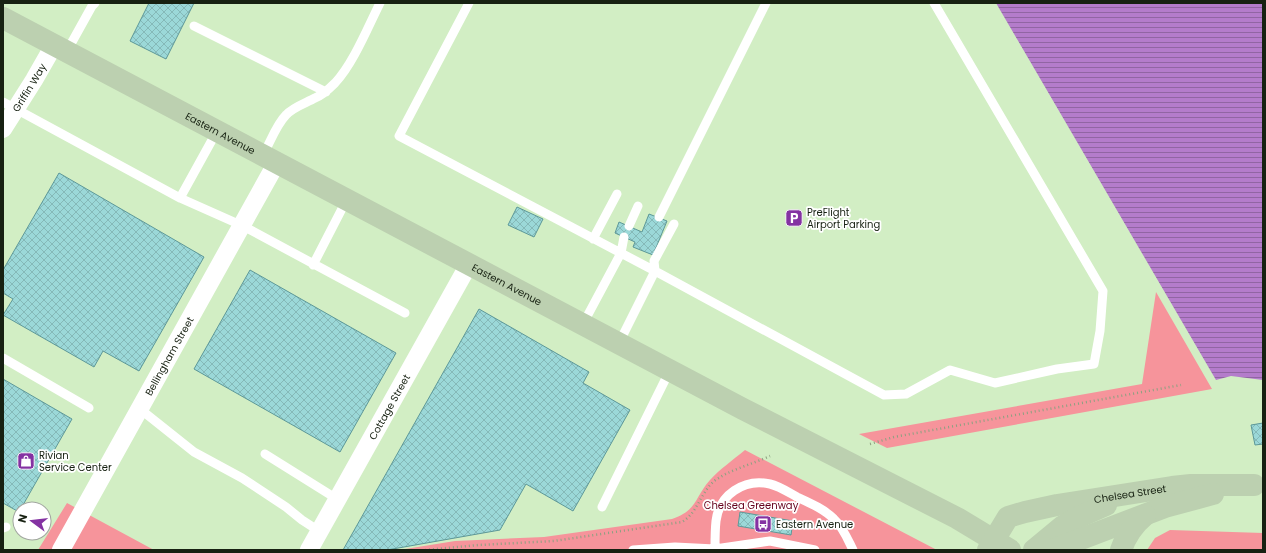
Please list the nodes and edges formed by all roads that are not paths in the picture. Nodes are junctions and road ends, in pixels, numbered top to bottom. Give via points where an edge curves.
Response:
1 (380, 3) edge
2 (469, 3) edge
3 (766, 3) edge
4 (934, 3) edge
5 (92, 4) edge
6 (3, 18) edge
7 (194, 26) dead end
8 (60, 48) junction
9 (326, 92) junction
10 (9, 105) edge
11 (3, 129) edge
12 (218, 131) junction
13 (270, 159) junction
14 (617, 194) dead end
15 (180, 198) junction
16 (348, 199) junction
17 (638, 206) dead end
18 (659, 217) dead end
19 (674, 224) dead end
20 (243, 226) junction
21 (629, 226) dead end
22 (624, 237) dead end
23 (593, 239) junction
24 (621, 253) junction
25 (469, 264) junction
26 (313, 265) junction
27 (655, 271) junction
28 (405, 313) dead end
29 (583, 324) junction
30 (619, 343) junction
31 (3, 358) edge
32 (670, 370) junction
33 (89, 408) dead end
34 (140, 409) junction
35 (265, 454) dead end
36 (1258, 484) edge
37 (1153, 490) junction
38 (338, 499) junction
39 (602, 507) dead end
40 (1147, 514) junction
41 (319, 531) junction
42 (997, 547) edge
43 (716, 549) edge
44 (61, 550) edge
45 (309, 550) edge
46 (633, 550) edge
47 (815, 550) edge
48 (853, 550) edge
49 (1034, 550) edge
50 (1052, 550) edge
51 (1121, 550) edge

1 - 9 lane via 345,71
2 - 23 lane via 400,136
3 - 18 lane
4 - 27 lane via 1103,291 1094,364 1057,369 995,383 950,370 906,394 884,395
5 - 8 lane
6 - 8 main road, Eastern Avenue
7 - 9 lane
8 - 10 street, Griffin Way
8 - 12 main road, Eastern Avenue
9 - 13 lane via 286,114 280,124
10 - 11 street, Griffin Way
10 - 15 lane
12 - 13 main road, Eastern Avenue
12 - 15 lane
13 - 16 main road, Eastern Avenue
13 - 20 street, Bellingham Street
14 - 23 lane
15 - 20 lane
16 - 25 main road, Eastern Avenue
16 - 26 lane
17 - 21 lane
19 - 27 lane via 654,260
20 - 26 lane
20 - 34 street, Bellingham Street
22 - 24 lane
23 - 24 lane
24 - 27 lane
24 - 29 lane
25 - 29 main road, Eastern Avenue
25 - 38 street, Cottage Street
26 - 28 lane
27 - 30 lane
29 - 30 main road, Eastern Avenue
30 - 32 main road, Eastern Avenue
31 - 33 lane
32 - 39 lane
32 - 42 main road, Eastern Avenue via 957,518
34 - 41 lane via 194,452 242,478
34 - 44 street, Bellingham Street
35 - 38 lane
36 - 37 main road, Chelsea Street
36 - 40 main road, Chelsea Street
37 - 42 main road, Chelsea Street via 1057,505 1008,516
37 - 49 main road via 1116,501 1079,517 1063,526
38 - 41 street, Cottage Street
40 - 50 main road, Chelsea Street
40 - 51 main road via 1132,528
41 - 45 street, Cottage Street
43 - 46 lane via 675,547
43 - 47 lane via 770,541
43 - 48 lane via 716,520 726,498 737,488 760,483 774,485 829,514 839,524

